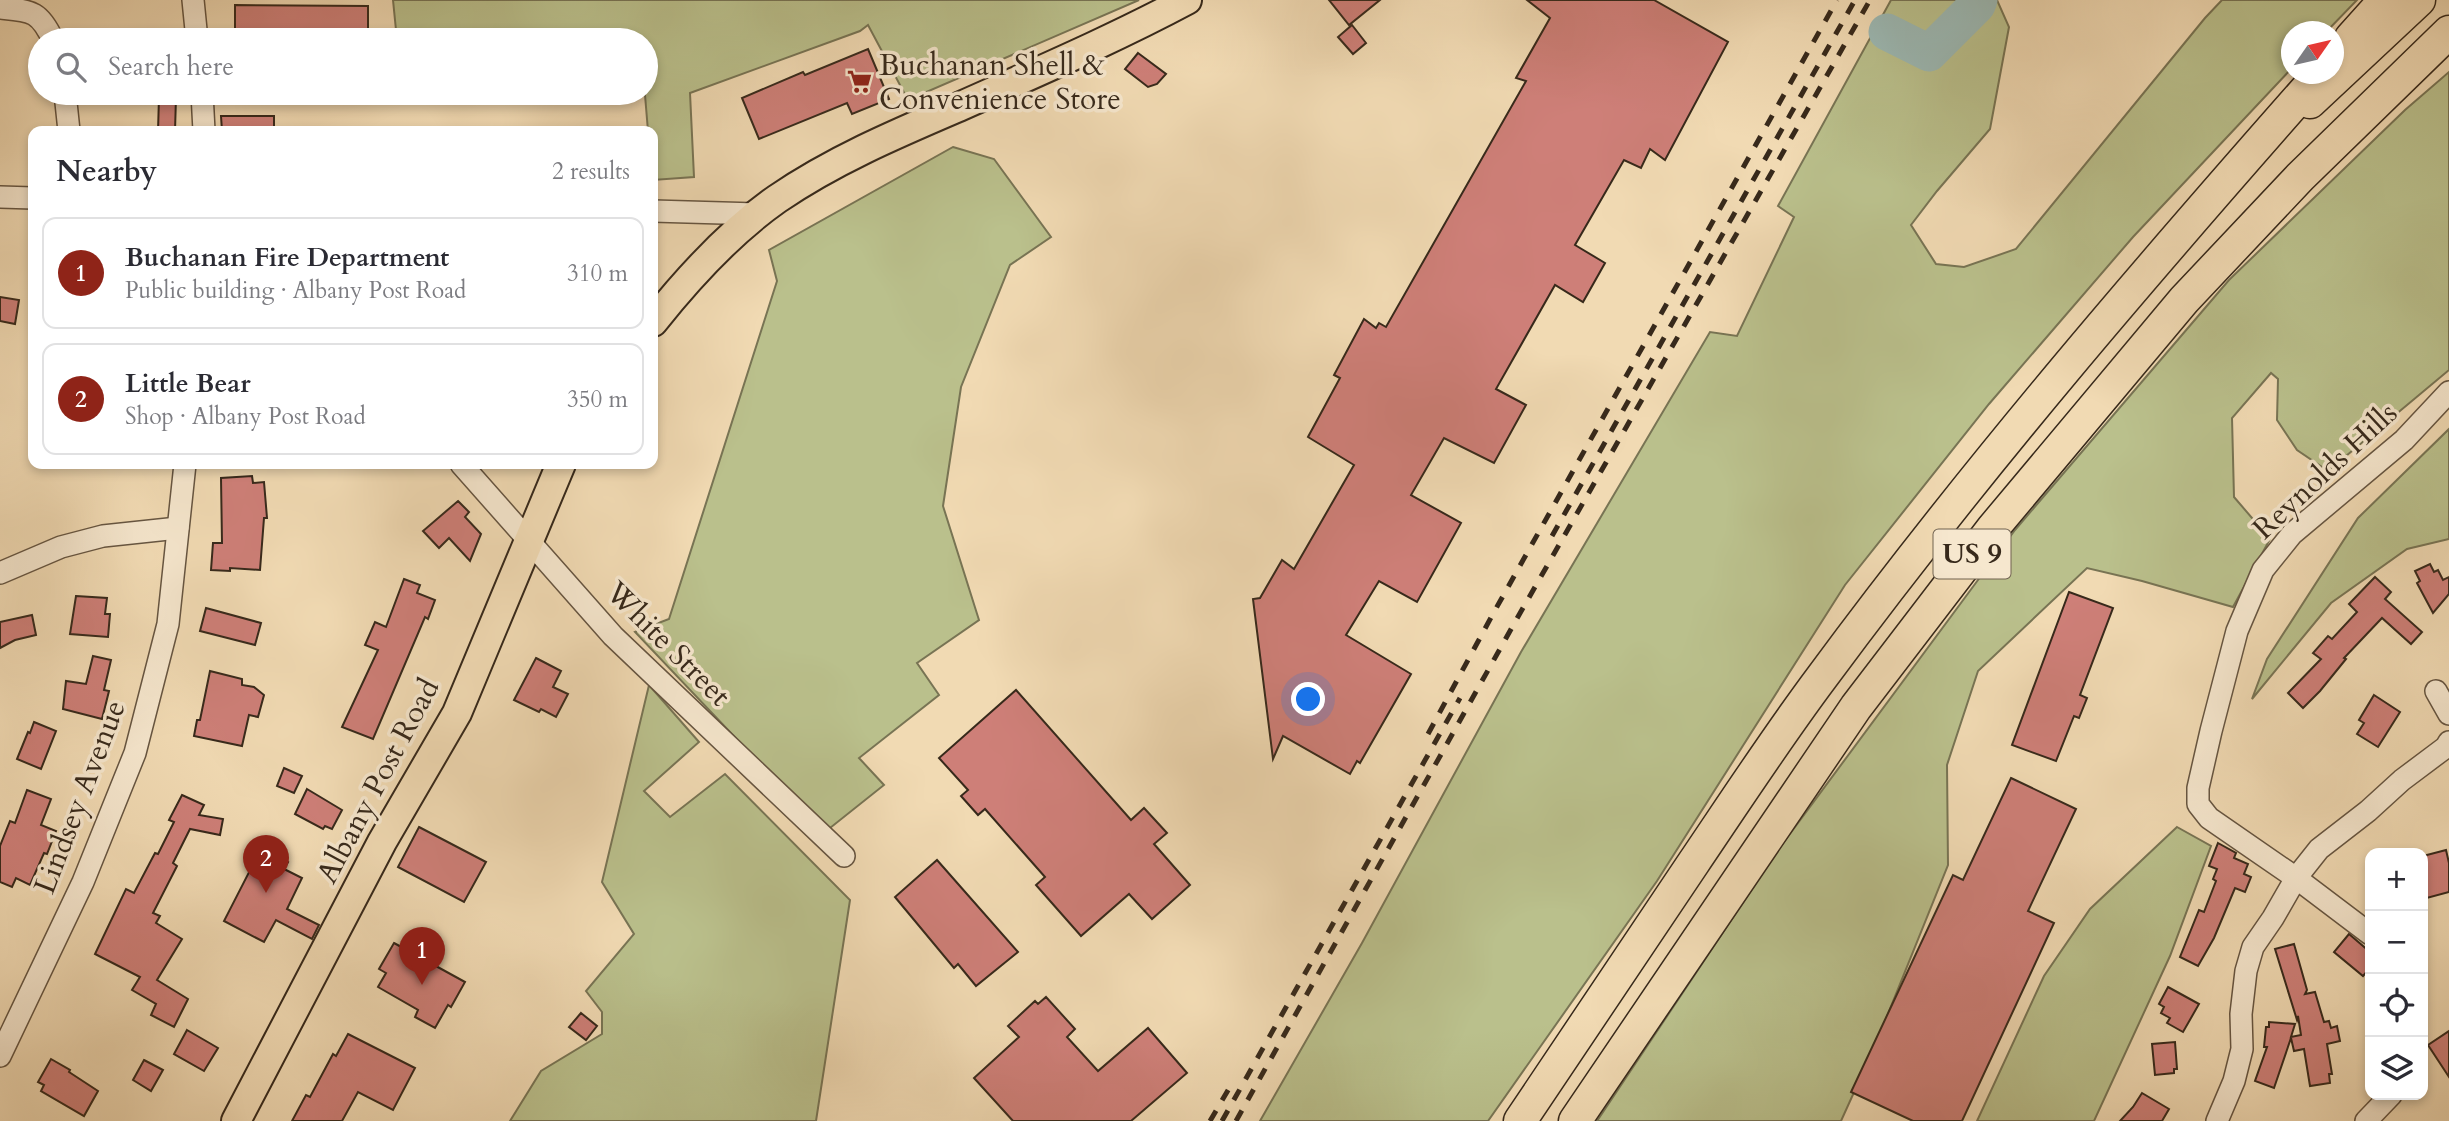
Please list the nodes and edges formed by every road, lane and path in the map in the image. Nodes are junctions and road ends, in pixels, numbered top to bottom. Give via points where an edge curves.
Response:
1 (193, 0) edge
2 (1187, 0) edge
3 (2385, 0) edge
4 (2419, 0) edge
5 (0, 8) edge
6 (47, 28) edge
7 (196, 28) edge
8 (2449, 32) edge
9 (2344, 46) edge
10 (2311, 84) edge
11 (66, 105) edge
12 (203, 105) edge
13 (68, 126) edge
14 (204, 126) edge
15 (2227, 179) junction
16 (0, 197) edge
17 (28, 198) edge
18 (658, 211) edge
19 (757, 214) junction
20 (658, 316) edge
21 (2449, 392) edge
22 (184, 469) edge
23 (466, 469) edge
24 (559, 469) edge
25 (178, 528) junction
26 (529, 539) junction
27 (0, 573) edge
28 (2437, 691) dead end
29 (2449, 714) edge
30 (2449, 742) edge
31 (844, 856) dead end
32 (2296, 878) junction
33 (2365, 930) edge
34 (0, 1056) edge
35 (2386, 1100) edge
36 (236, 1121) edge
37 (1520, 1121) edge
38 (1575, 1121) edge
39 (2217, 1121) edge
40 (2366, 1121) edge

1 - 7 street
2 - 19 main road via 857,152
3 - 9 highway
4 - 15 highway, US 9
5 - 6 street via 29,10
8 - 38 highway, US 9 via 2300,177 2193,291 1993,528 1856,707
10 - 15 highway
11 - 13 street
12 - 14 street
15 - 37 highway, US 9 via 1957,499 1865,619 1753,774
16 - 17 street
18 - 19 street
19 - 20 main road
21 - 32 street, Reynolds Hills via 2404,440 2292,534 2263,570 2237,631 2208,742 2198,804 2209,818
22 - 25 street, Lindsey Avenue
23 - 26 street, White Street
24 - 26 main road, Albany Post Road
25 - 27 street via 103,536 61,547
25 - 34 street, Lindsey Avenue via 168,624 135,753 83,882
26 - 31 street, White Street via 612,636
26 - 36 main road, Albany Post Road via 457,713 382,842
28 - 29 street
30 - 32 street via 2319,849
32 - 33 street, Reynolds Hills
32 - 39 street via 2253,947 2241,1014 2242,1049
35 - 40 street

